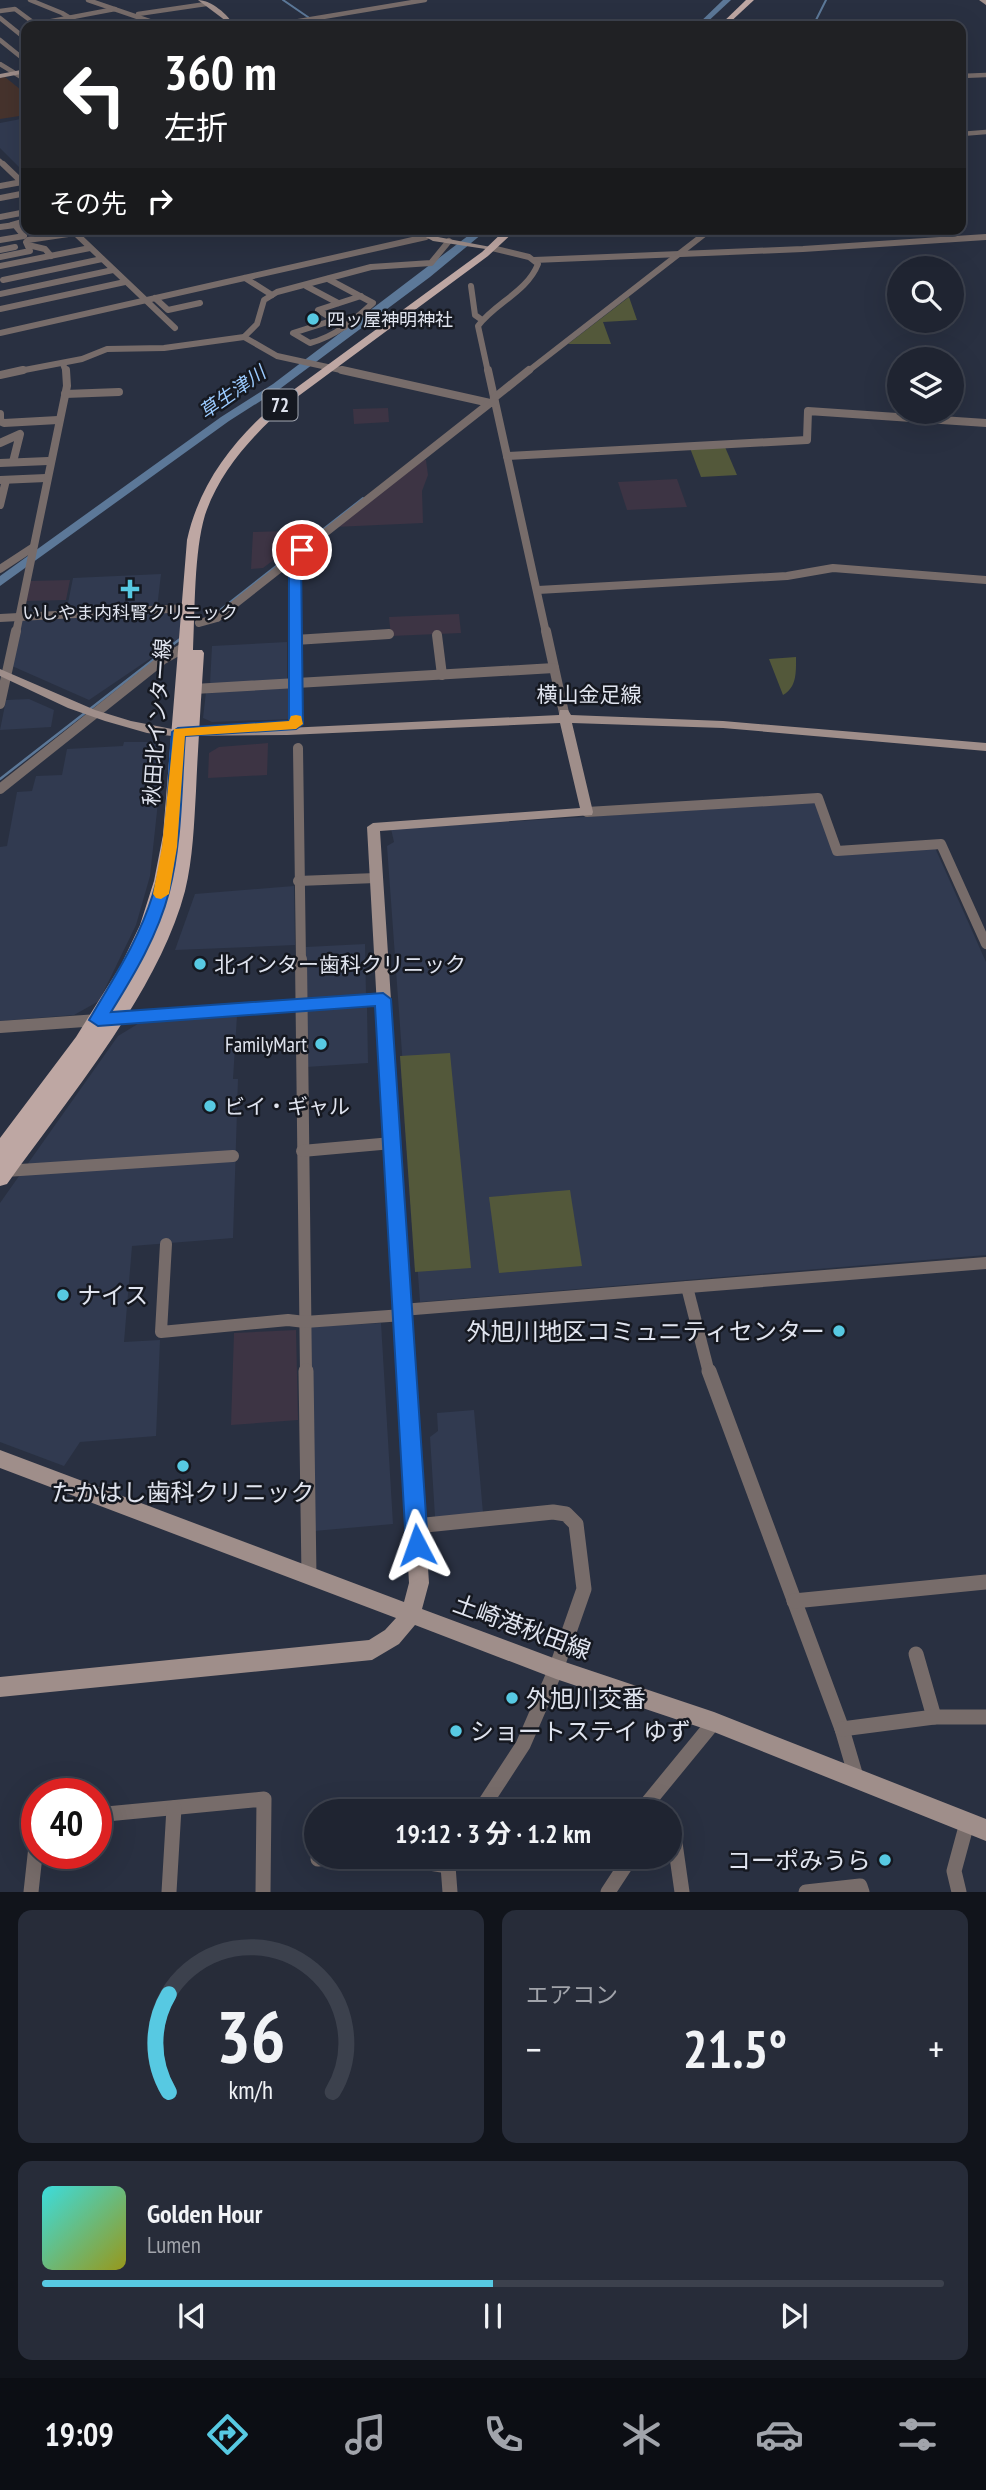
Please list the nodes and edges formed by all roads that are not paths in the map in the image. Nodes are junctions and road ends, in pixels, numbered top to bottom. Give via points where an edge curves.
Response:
1 (30, 0) edge
2 (88, 0) edge
3 (425, 0) edge
4 (750, 0) edge
5 (203, 2) edge
6 (115, 9) junction
7 (0, 11) edge
8 (135, 14) junction
9 (0, 18) edge
10 (72, 19) junction
11 (32, 21) edge
12 (60, 21) edge
13 (75, 21) edge
14 (152, 21) edge
15 (228, 21) edge
16 (299, 21) edge
17 (727, 21) edge
18 (21, 33) edge
19 (21, 36) edge
20 (0, 39) edge
21 (21, 57) edge
22 (21, 62) edge
23 (1, 66) edge
24 (21, 72) edge
25 (12, 74) junction
26 (986, 75) edge
27 (0, 76) edge
28 (966, 76) edge
29 (21, 78) edge
30 (986, 132) edge
31 (966, 134) edge
32 (0, 161) edge
33 (20, 180) edge
34 (0, 181) edge
35 (21, 194) edge
36 (0, 198) edge
37 (0, 210) edge
38 (21, 213) edge
39 (3, 216) edge
40 (21, 222) edge
41 (12, 225) junction
42 (0, 227) edge
43 (53, 235) edge
44 (77, 235) edge
45 (504, 235) edge
46 (703, 235) edge
47 (426, 236) joint
48 (986, 237) edge
49 (0, 238) edge
50 (84, 242) junction
51 (451, 242) junction
52 (15, 247) dead end
53 (29, 248) junction
54 (90, 248) junction
55 (485, 249) junction
56 (0, 250) edge
57 (47, 251) junction
58 (678, 253) junction
59 (0, 257) edge
60 (102, 259) junction
61 (534, 260) junction
62 (0, 266) edge
63 (113, 270) junction
64 (246, 278) junction
65 (2, 279) edge
66 (328, 279) junction
67 (125, 282) junction
68 (306, 286) junction
69 (471, 286) dead end
70 (14, 291) junction
71 (0, 294) edge
72 (272, 295) junction
73 (361, 296) junction
74 (149, 299) junction
75 (27, 303) junction
76 (200, 303) dead end
77 (338, 303) junction
78 (0, 309) edge
79 (334, 320) junction
80 (482, 320) junction
81 (44, 323) junction
82 (345, 327) junction
83 (176, 328) dead end
84 (0, 333) edge
85 (244, 337) junction
86 (63, 363) junction
87 (334, 369) junction
88 (0, 375) edge
89 (119, 391) dead end
90 (65, 394) junction
91 (491, 400) junction
92 (0, 414) edge
93 (58, 420) junction
94 (23, 422) junction
95 (986, 423) edge
96 (20, 434) junction
97 (0, 437) edge
98 (11, 438) junction
99 (0, 443) edge
100 (507, 456) junction
101 (48, 461) junction
102 (0, 463) edge
103 (13, 463) junction
104 (46, 478) junction
105 (3, 480) edge
106 (0, 502) edge
107 (32, 555) junction
108 (295, 556) junction
109 (0, 569) edge
110 (986, 580) edge
111 (538, 590) junction
112 (188, 608) junction
113 (19, 617) junction
114 (0, 618) edge
115 (195, 629) junction
116 (389, 634) dead end
117 (438, 635) dead end
118 (295, 640) junction
119 (554, 668) junction
120 (4, 674) edge
121 (442, 675) junction
122 (296, 683) junction
123 (194, 689) junction
124 (0, 704) edge
125 (88, 713) junction
126 (564, 716) junction
127 (296, 724) junction
128 (185, 732) junction
129 (986, 740) edge
130 (986, 747) edge
131 (298, 748) dead end
132 (0, 789) edge
133 (587, 812) junction
134 (376, 878) junction
135 (298, 881) junction
136 (986, 944) edge
137 (383, 999) junction
138 (301, 1005) junction
139 (107, 1019) junction
140 (0, 1027) edge
141 (392, 1143) junction
142 (302, 1152) junction
143 (233, 1156) dead end
144 (2, 1167) edge
145 (166, 1244) dead end
146 (986, 1263) edge
147 (687, 1287) junction
148 (402, 1312) junction
149 (305, 1322) junction
150 (0, 1459) edge
151 (416, 1526) junction
152 (309, 1576) junction
153 (986, 1581) edge
154 (794, 1601) junction
155 (412, 1615) junction
156 (916, 1654) dead end
157 (556, 1669) junction
158 (0, 1687) edge
159 (934, 1717) junction
160 (986, 1717) edge
161 (714, 1723) junction
162 (842, 1729) junction
163 (857, 1780) junction
164 (488, 1799) edge
165 (651, 1799) edge
166 (174, 1808) junction
167 (112, 1814) edge
168 (976, 1827) edge
169 (34, 1869) edge
170 (450, 1869) edge
171 (623, 1869) edge
172 (679, 1869) edge
173 (31, 1892) edge
174 (169, 1892) edge
175 (262, 1892) edge
176 (450, 1892) edge
177 (608, 1892) edge
178 (682, 1892) edge
179 (806, 1892) edge
180 (862, 1892) edge
181 (959, 1892) edge

1 - 10 street
2 - 6 street
3 - 16 street
4 - 17 main road
5 - 8 street
5 - 15 street
6 - 8 street
6 - 10 street
7 - 11 street via 15,9
8 - 14 street
9 - 18 street
10 - 12 street
10 - 13 street
19 - 20 street
20 - 21 street
22 - 23 street
23 - 25 street
24 - 25 street
25 - 27 street
25 - 29 street
26 - 28 street
30 - 31 street
32 - 33 street
33 - 34 street
33 - 34 street
35 - 36 street
37 - 39 street
38 - 39 street
40 - 41 street
41 - 42 street
41 - 49 street via 20,232
43 - 53 street via 28,240
44 - 50 street
45 - 55 main road, 秋田北インター線 / 72
46 - 58 street
47 - 51 street
47 - 64 street
48 - 58 street
50 - 54 street
50 - 57 street
51 - 55 street
51 - 66 street via 430,263 384,264
52 - 56 street
53 - 57 street
53 - 59 street
54 - 57 street
54 - 60 street
55 - 61 street
55 - 87 main road, 秋田北インター線 / 72
57 - 62 street
58 - 61 street
58 - 91 street
60 - 63 street
60 - 65 street
61 - 80 street via 538,264 533,275
63 - 67 street
63 - 70 street
64 - 72 street
64 - 74 street
65 - 70 street
66 - 68 street
66 - 73 street
67 - 74 street
67 - 75 street
68 - 72 street
68 - 77 street
69 - 80 street via 475,315
70 - 71 street
70 - 75 street
72 - 85 street via 264,300 257,324
73 - 77 street
73 - 82 street via 373,303
74 - 76 street via 168,310
74 - 81 street
74 - 83 street
75 - 78 street
75 - 81 street
77 - 79 street via 318,310
79 - 82 street
79 - 82 street via 293,333 310,343 332,338
80 - 91 street via 478,326
81 - 84 street
85 - 86 street via 164,348 107,349
85 - 87 street via 276,356
86 - 88 street
86 - 90 street via 68,376
87 - 91 street
87 - 112 main road, 秋田北インター線 / 72 via 265,418 216,476 196,528
87 - 115 main road, 秋田北インター線 / 72 via 263,430 222,484 206,529
89 - 90 street
90 - 93 street
91 - 100 street
91 - 108 street
92 - 94 street via 4,423
93 - 94 street
93 - 101 street
94 - 96 street
95 - 100 street via 808,411 807,440
96 - 98 street
96 - 103 street
97 - 98 street
98 - 99 street
100 - 111 street
101 - 103 street
101 - 104 street
102 - 103 street
104 - 105 street
104 - 107 street
105 - 106 street
107 - 109 street
107 - 113 street
108 - 115 street via 217,618
108 - 118 street
110 - 111 street via 833,568 787,576
111 - 119 street
112 - 113 street
112 - 115 main road, 秋田北インター線 / 72
113 - 114 street
113 - 120 street
115 - 123 main road, 秋田北インター線 / 72
115 - 125 street via 173,652
115 - 128 main road, 秋田北インター線 / 72
116 - 118 street
117 - 121 street
118 - 122 street
119 - 121 street
119 - 126 street
120 - 124 street
120 - 125 street, 横山金足線
121 - 122 street
122 - 123 street
122 - 127 street
123 - 128 main road, 秋田北インター線 / 72
125 - 128 street, 横山金足線 via 150,730
125 - 132 street
126 - 127 street, 横山金足線 via 476,714
126 - 128 street, 横山金足線 via 280,732
126 - 129 street, 横山金足線 via 644,713 755,719
126 - 130 street, 横山金足線 via 756,726
126 - 133 street
127 - 128 street, 横山金足線
128 - 139 main road, 秋田北インター線 / 72 via 184,845 175,896 152,955
131 - 135 street
133 - 134 street via 373,827
133 - 136 street via 818,798 837,850 940,844
134 - 135 street
134 - 137 street
135 - 138 street
137 - 138 street
137 - 141 street
138 - 139 street
138 - 142 street
139 - 140 street
139 - 144 main road, 秋田北インター線 / 72
141 - 142 street
141 - 148 street
142 - 149 street
143 - 144 street
145 - 149 street via 161,1332
146 - 147 street
147 - 148 street
147 - 154 street via 712,1384
148 - 149 street
148 - 151 street
149 - 152 street
150 - 152 street, 土崎港秋田線
151 - 155 street via 419,1583
151 - 157 street via 554,1512 566,1514 576,1524 583,1589
152 - 155 street, 土崎港秋田線
153 - 154 street
154 - 162 street
155 - 157 street, 土崎港秋田線
155 - 158 street via 394,1637 372,1650
156 - 159 street
157 - 161 street, 土崎港秋田線
157 - 164 street via 523,1745
159 - 160 street
159 - 162 street
161 - 163 street, 土崎港秋田線
161 - 165 street
162 - 163 street
163 - 168 street, 土崎港秋田線
166 - 167 street
166 - 174 street
166 - 175 street via 264,1799
168 - 181 street via 954,1871
169 - 173 street
170 - 176 street
171 - 177 street
172 - 178 street
179 - 180 street via 860,1886

